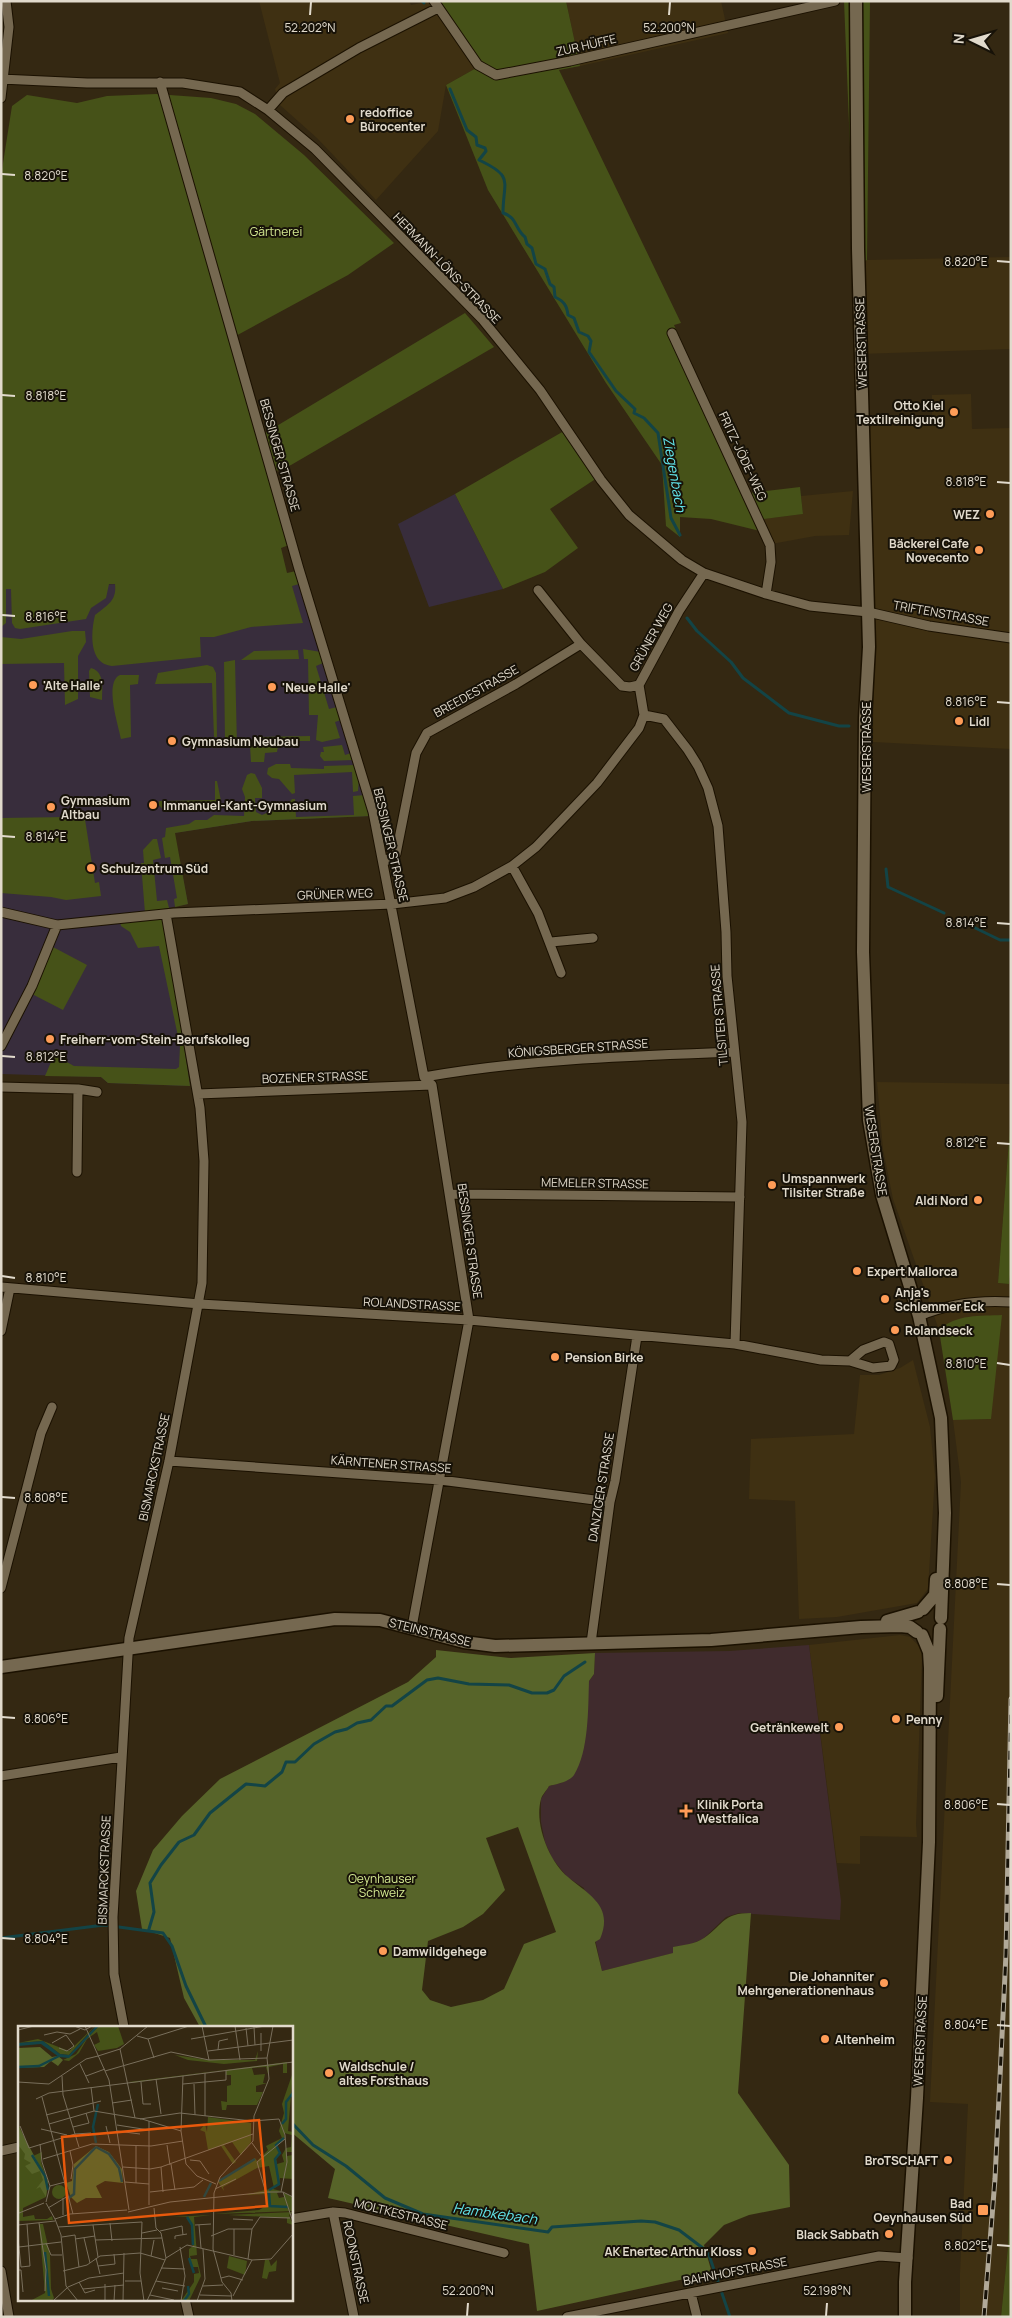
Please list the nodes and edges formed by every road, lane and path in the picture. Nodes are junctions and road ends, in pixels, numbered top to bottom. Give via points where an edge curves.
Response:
1 (6, 1) edge
2 (835, 1) edge
3 (856, 1) edge
4 (436, 4) edge
5 (3, 80) edge
6 (160, 82) junction
7 (1, 98) edge
8 (268, 110) junction
9 (672, 333) dead end
10 (704, 573) junction
11 (538, 590) dead end
12 (766, 594) junction
13 (868, 612) junction
14 (1011, 638) edge
15 (580, 644) junction
16 (638, 685) junction
17 (644, 715) junction
18 (384, 862) junction
19 (512, 866) junction
20 (392, 904) junction
21 (1, 912) edge
22 (166, 914) junction
23 (57, 925) junction
24 (593, 938) dead end
25 (551, 942) junction
26 (561, 973) dead end
27 (1, 1046) edge
28 (734, 1052) junction
29 (424, 1077) junction
30 (432, 1085) junction
31 (1, 1087) edge
32 (78, 1089) junction
33 (96, 1092) dead end
34 (198, 1094) junction
35 (77, 1172) dead end
36 (451, 1194) junction
37 (740, 1197) junction
38 (6, 1288) edge
39 (1011, 1302) edge
40 (200, 1304) junction
41 (919, 1316) junction
42 (469, 1320) junction
43 (1, 1331) edge
44 (637, 1336) junction
45 (735, 1344) junction
46 (850, 1361) junction
47 (52, 1407) dead end
48 (169, 1461) junction
49 (440, 1480) junction
50 (944, 1484) junction
51 (610, 1502) junction
52 (1, 1588) edge
53 (920, 1611) junction
54 (941, 1623) junction
55 (861, 1626) junction
56 (412, 1628) junction
57 (920, 1634) junction
58 (591, 1643) junction
59 (128, 1650) junction
60 (1, 1667) edge
61 (121, 1757) junction
62 (930, 1766) junction
63 (1, 1776) edge
64 (124, 2026) edge
65 (18, 2147) edge
66 (1, 2151) edge
67 (333, 2212) junction
68 (292, 2219) edge
69 (504, 2254) dead end
70 (908, 2258) junction
71 (1, 2271) edge
72 (691, 2293) junction
73 (185, 2300) edge
74 (9, 2317) edge
75 (189, 2317) edge
76 (354, 2317) edge
77 (567, 2317) edge
78 (697, 2317) edge
79 (905, 2317) edge

1 - 5 street via 9,26
2 - 4 street, ZUR HÜFFE via 496,75 478,65
3 - 13 main road, WESERSTRASSE via 858,246
4 - 8 street via 282,93
5 - 6 street, HERMANN-LÖNS-STRASSE
5 - 7 street
6 - 8 street, HERMANN-LÖNS-STRASSE via 240,92
6 - 18 street, BESSINGER STRASSE via 299,568 373,812
8 - 10 street, HERMANN-LÖNS-STRASSE via 315,148 482,319 540,390 601,480 629,515 682,560
9 - 12 street, FRITZ-JÖDE-WEG via 770,545
10 - 12 street, HERMANN-LÖNS-STRASSE
10 - 16 street, GRÜNER WEG
11 - 15 street
12 - 13 street, HERMANN-LÖNS-STRASSE via 810,606
13 - 14 street, TRIFTENSTRASSE via 929,626
13 - 41 main road, WESERSTRASSE via 863,952 869,1120 882,1196
15 - 16 street via 622,686
15 - 18 street, BREEDESTRASSE via 428,733 416,753 396,854
16 - 17 street, GRÜNER WEG
17 - 19 street, GRÜNER WEG via 639,728 597,783 536,847
17 - 28 street, TILSITER STRASSE via 664,719 698,766 708,788 718,826
18 - 20 street, BESSINGER STRASSE
19 - 20 street, GRÜNER WEG via 474,887 445,898
19 - 25 street
20 - 22 street, GRÜNER WEG
20 - 29 street, BESSINGER STRASSE
21 - 23 street, GRÜNER WEG
22 - 23 street, GRÜNER WEG
22 - 34 street, BISMARCKSTRASSE
23 - 27 street via 32,986
24 - 25 street
25 - 26 street
28 - 29 street, KÖNIGSBERGER STRASSE via 510,1064
28 - 37 street, TILSITER STRASSE via 742,1122
29 - 30 street
30 - 34 street, BOZENER STRASSE
30 - 36 street, BESSINGER STRASSE
31 - 32 street
32 - 33 street
32 - 35 street
34 - 40 street, BISMARCKSTRASSE via 204,1161
36 - 37 street, MEMELER STRASSE
36 - 42 street, BESSINGER STRASSE
37 - 45 street, TILSITER STRASSE
38 - 40 street, ROLANDSTRASSE
38 - 43 street
39 - 41 street via 964,1304 935,1309
40 - 42 street, ROLANDSTRASSE
40 - 48 street, BISMARCKSTRASSE
41 - 50 main road, WESERSTRASSE via 941,1418
42 - 44 street, ROLANDSTRASSE
42 - 49 street, BESSINGER STRASSE
44 - 45 street, ROLANDSTRASSE
44 - 51 street, DANZIGER STRASSE
45 - 46 street, ROLANDSTRASSE via 821,1360
46 - 46 street, ROLANDSTRASSE via 863,1350 884,1342 889,1344 894,1360 883,1368
47 - 52 street via 41,1433
48 - 49 street, KÄRNTENER STRASSE
48 - 59 street, BISMARCKSTRASSE
49 - 51 street, KÄRNTENER STRASSE
49 - 56 street, BESSINGER STRASSE
50 - 53 main road, WESERSTRASSE via 935,1595
50 - 54 main road, WESERSTRASSE
51 - 58 street, DANZIGER STRASSE
53 - 54 main road via 932,1609
53 - 55 main road, STEINSTRASSE via 909,1617
53 - 57 main road via 914,1620
54 - 57 main road via 934,1635
54 - 62 main road, WESERSTRASSE via 940,1669
55 - 57 main road, STEINSTRASSE via 910,1627
55 - 58 main road, STEINSTRASSE via 711,1640
56 - 58 main road, STEINSTRASSE via 464,1642 496,1646
56 - 59 main road, STEINSTRASSE via 380,1620 335,1619
57 - 62 main road, WESERSTRASSE via 929,1652
59 - 60 main road, STEINSTRASSE
59 - 61 street, BISMARCKSTRASSE
61 - 63 street
61 - 64 street, BISMARCKSTRASSE via 113,1917 114,1974
62 - 70 main road, WESERSTRASSE
65 - 66 street
67 - 68 street, MOLTKESTRASSE
67 - 69 street, MOLTKESTRASSE via 345,2212
67 - 76 street, ROONSTRASSE
70 - 72 street, BAHNHOFSTRASSE via 879,2256
70 - 79 main road, WESERSTRASSE
71 - 74 street
72 - 77 street, BAHNHOFSTRASSE
72 - 78 street
73 - 75 street

